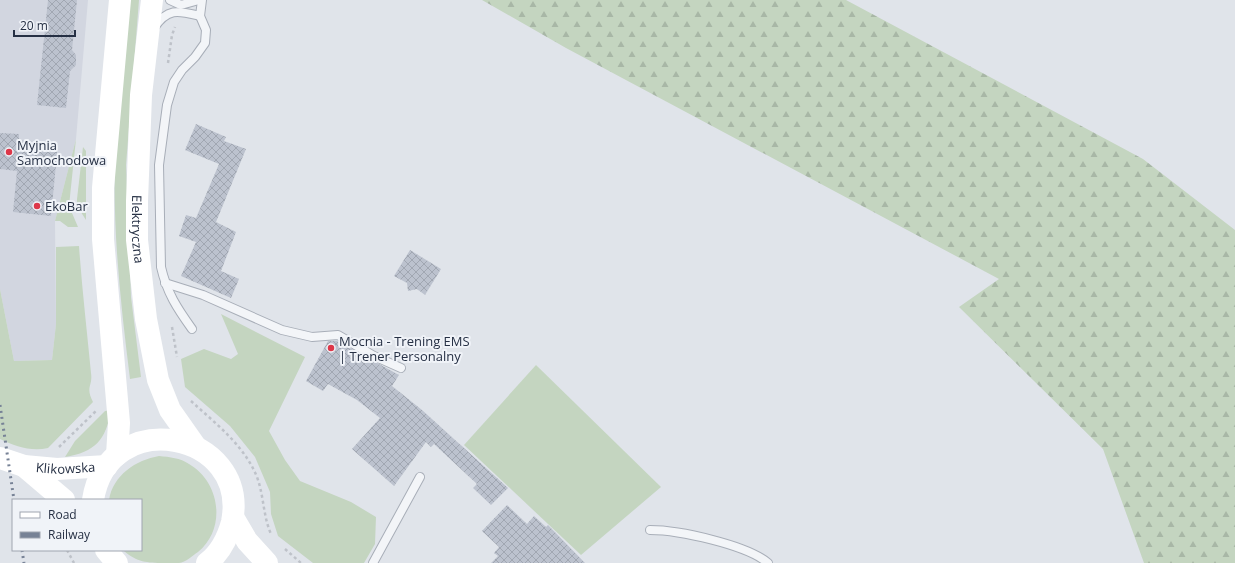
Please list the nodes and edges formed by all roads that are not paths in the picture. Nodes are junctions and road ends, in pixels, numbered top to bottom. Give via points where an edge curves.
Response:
1 (120, 0) edge
2 (152, 0) edge
3 (170, 0) edge
4 (199, 0) edge
5 (202, 0) edge
6 (200, 16) junction
7 (147, 38) junction
8 (165, 283) junction
9 (192, 329) dead end
10 (401, 368) dead end
11 (196, 447) junction
12 (0, 458) edge
13 (112, 461) junction
14 (24, 466) junction
15 (420, 477) dead end
16 (63, 499) edge
17 (93, 499) edge
18 (233, 517) junction
19 (650, 530) dead end
20 (107, 551) edge
21 (118, 563) edge
22 (207, 563) edge
23 (267, 563) edge
24 (373, 563) edge
25 (768, 563) edge

1 - 13 main road via 103,188 103,240 119,423
2 - 7 main road, Elektryczna
3 - 4 lane via 181,4
5 - 6 lane
6 - 7 lane via 181,11 168,13
6 - 8 lane via 206,30 205,43 174,82 167,105 159,166 161,267
7 - 11 main road, Elektryczna via 141,95 137,200 137,240 144,299 151,347 164,398
8 - 9 lane via 174,305
8 - 10 lane via 203,296 282,330 312,337 338,335
11 - 13 main road via 183,441 155,439 128,448
11 - 18 main road via 217,465 225,476 233,503
12 - 14 main road, Klikowska
13 - 14 main road, Klikowska via 57,469
13 - 17 main road via 100,478
14 - 16 main road, Klikowska
15 - 24 lane
18 - 22 main road via 225,541
18 - 23 main road via 247,541
19 - 25 lane via 665,530 701,537 759,556
20 - 21 main road

